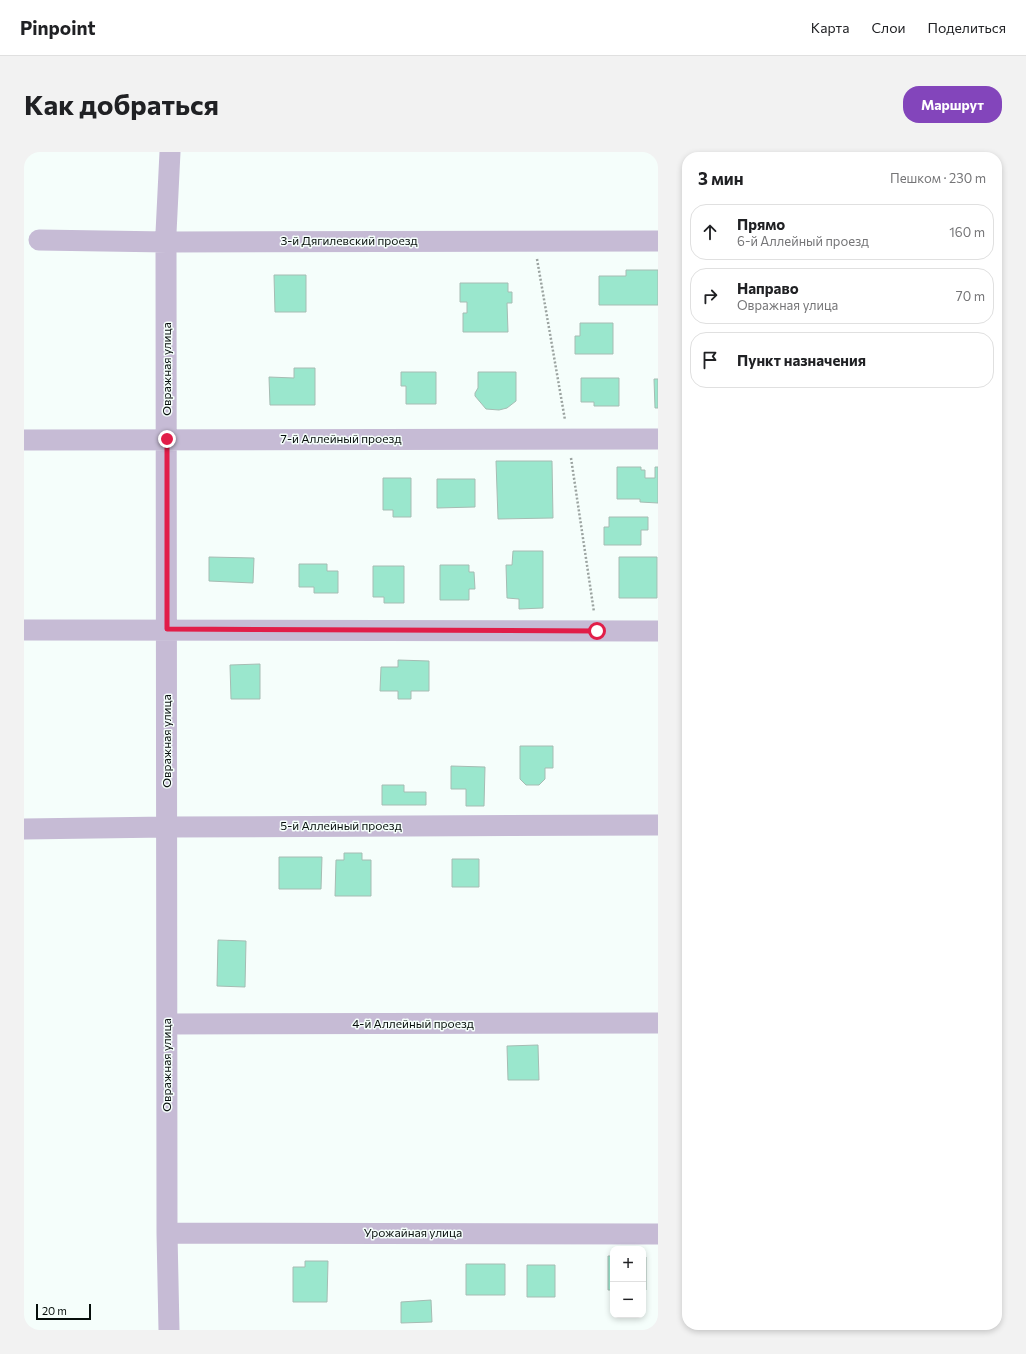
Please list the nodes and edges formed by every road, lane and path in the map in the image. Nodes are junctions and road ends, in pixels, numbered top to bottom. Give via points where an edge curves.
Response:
1 (170, 152) edge
2 (39, 240) dead end
3 (658, 241) edge
4 (166, 242) junction
5 (167, 439) junction
6 (658, 439) edge
7 (24, 440) edge
8 (167, 629) junction
9 (24, 630) edge
10 (658, 631) edge
11 (658, 825) edge
12 (167, 827) junction
13 (24, 829) edge
14 (658, 1023) edge
15 (167, 1024) junction
16 (167, 1233) junction
17 (658, 1234) edge
18 (169, 1330) edge

1 - 4 street, Овражная улица
2 - 4 street, 3-й Дягилевский проезд
3 - 4 street, 3-й Дягилевский проезд
4 - 5 street, Овражная улица
5 - 6 street, 7-й Аллейный проезд
5 - 7 street, 7-й Аллейный проезд
5 - 8 street, Овражная улица
8 - 9 street
8 - 10 street
8 - 12 street, Овражная улица
11 - 12 street, 5-й Аллейный проезд
12 - 13 street, 5-й Аллейный проезд
12 - 15 street, Овражная улица
14 - 15 street, 4-й Аллейный проезд
15 - 16 street, Овражная улица
16 - 17 street, Урожайная улица
16 - 18 street, Овражная улица

